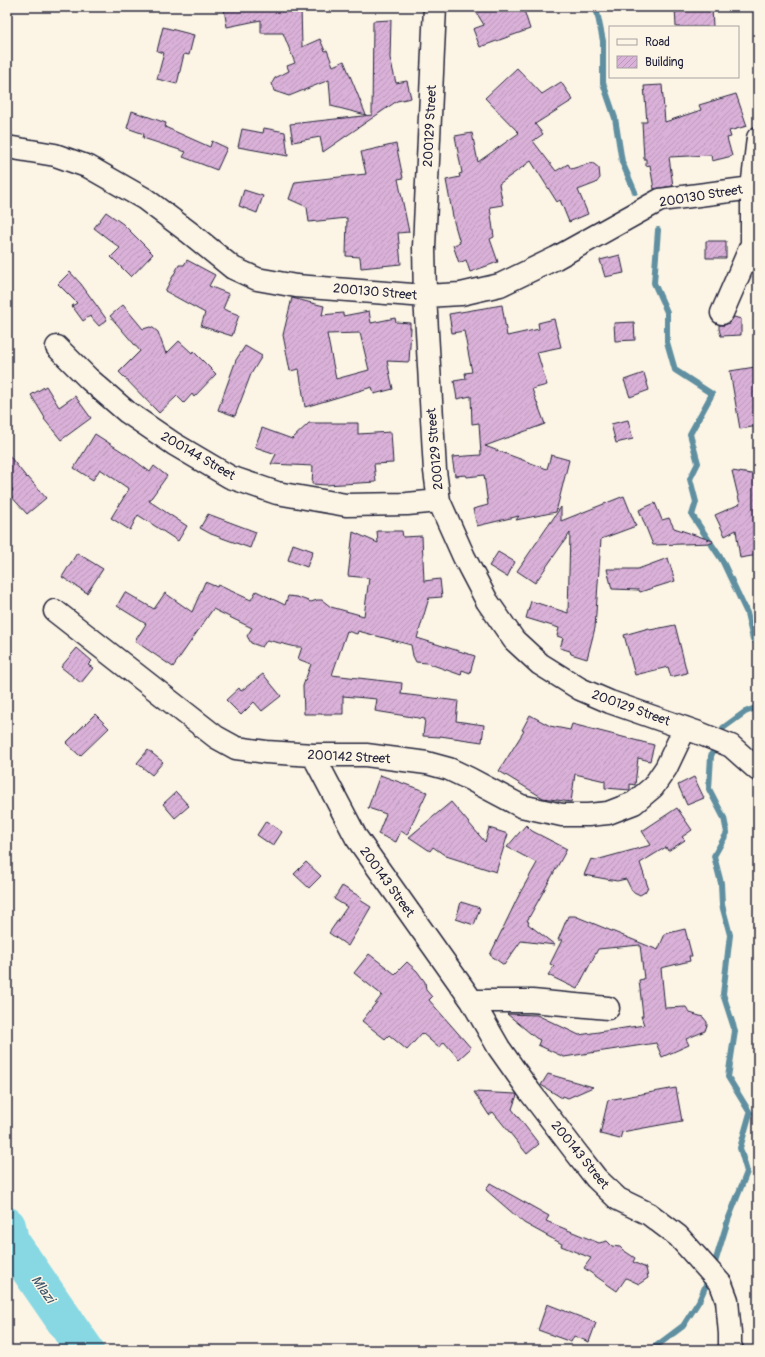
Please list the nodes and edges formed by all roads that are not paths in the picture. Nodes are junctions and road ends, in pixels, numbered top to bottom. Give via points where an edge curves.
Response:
1 (435, 7) edge
2 (758, 138) edge
3 (7, 147) edge
4 (755, 188) edge
5 (425, 296) junction
6 (722, 313) dead end
7 (57, 347) dead end
8 (439, 501) junction
9 (55, 611) dead end
10 (692, 731) junction
11 (313, 755) junction
12 (758, 770) edge
13 (472, 1001) junction
14 (608, 1008) dead end
15 (732, 1350) edge

1 - 5 street, 200129 Street via 424,248
2 - 4 street
3 - 5 street, 200130 Street via 55,155 89,167 145,199 234,268 257,279 296,286
4 - 5 street, 200130 Street via 660,200 556,258 500,285 461,294
4 - 6 street via 752,244
5 - 8 street, 200129 Street
7 - 8 street, 200144 Street via 89,380 126,412 230,477 277,493 346,505
8 - 10 street, 200129 Street via 487,601 514,640 540,664 580,689
9 - 11 street, 200142 Street via 216,737 236,748
10 - 11 street, 200142 Street via 653,787 634,803 608,813 588,816 562,815 521,806 463,776 427,763 366,755
10 - 12 street, 200129 Street via 731,746
11 - 13 street, 200143 Street via 356,837
13 - 14 street via 532,1001
13 - 15 street, 200143 Street via 503,1055 596,1178 618,1200 649,1214 678,1236 721,1284 727,1300

